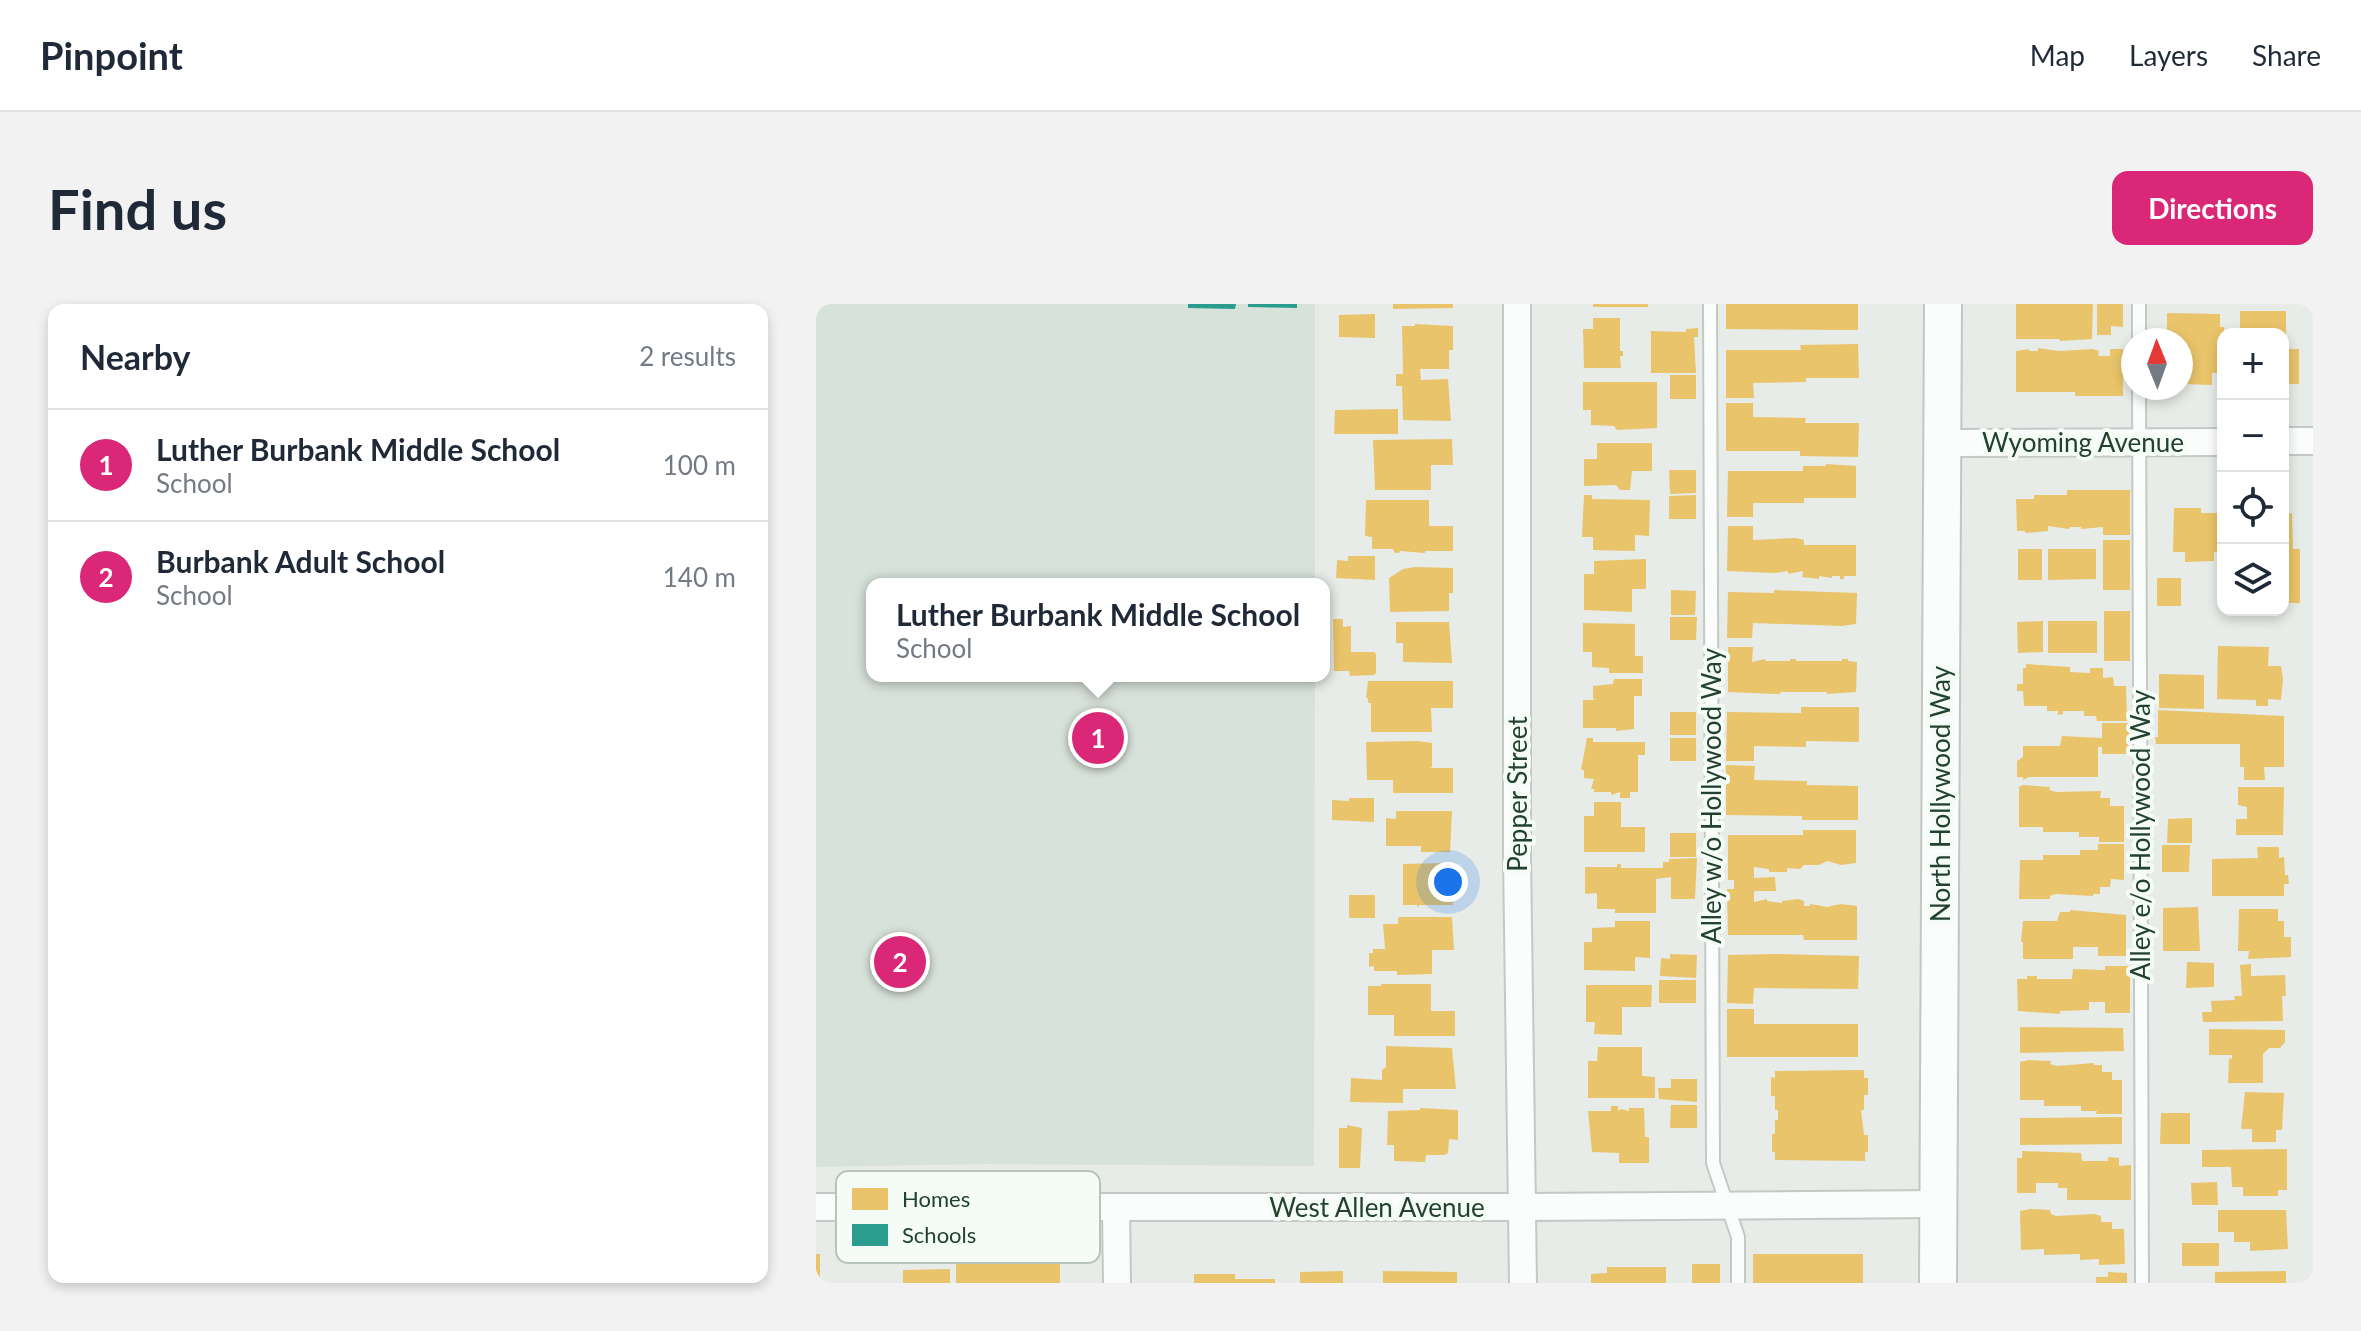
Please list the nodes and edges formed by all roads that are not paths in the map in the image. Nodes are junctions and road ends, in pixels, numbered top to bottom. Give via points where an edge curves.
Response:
1 (1517, 304) edge
2 (1710, 304) edge
3 (1943, 304) edge
4 (2139, 304) edge
5 (2139, 328) edge
6 (2139, 400) edge
7 (2289, 441) edge
8 (2313, 441) edge
9 (2139, 442) junction
10 (2217, 442) edge
11 (1943, 443) junction
12 (1727, 1204) junction
13 (1937, 1204) junction
14 (1100, 1207) edge
15 (1116, 1207) junction
16 (1522, 1207) junction
17 (1117, 1283) edge
18 (1523, 1283) edge
19 (1738, 1283) edge
20 (1938, 1283) edge
21 (2142, 1283) edge

1 - 16 street, Pepper Street
2 - 12 lane, Alley w/o Hollywood Way via 1713,1163
3 - 11 main road, North Hollywood Way
4 - 5 lane
6 - 9 lane, Alley e/o Hollywood Way
7 - 8 street
9 - 10 street, Wyoming Avenue
9 - 11 street, Wyoming Avenue
9 - 21 lane, Alley e/o Hollywood Way
11 - 13 main road, North Hollywood Way
12 - 13 street, West Allen Avenue
12 - 16 street, West Allen Avenue
12 - 19 lane, Alley w/o Hollywood Way via 1738,1237
13 - 20 main road, North Hollywood Way
14 - 15 street, West Allen Avenue
15 - 16 street, West Allen Avenue
15 - 17 street
16 - 18 street, Pepper Street

